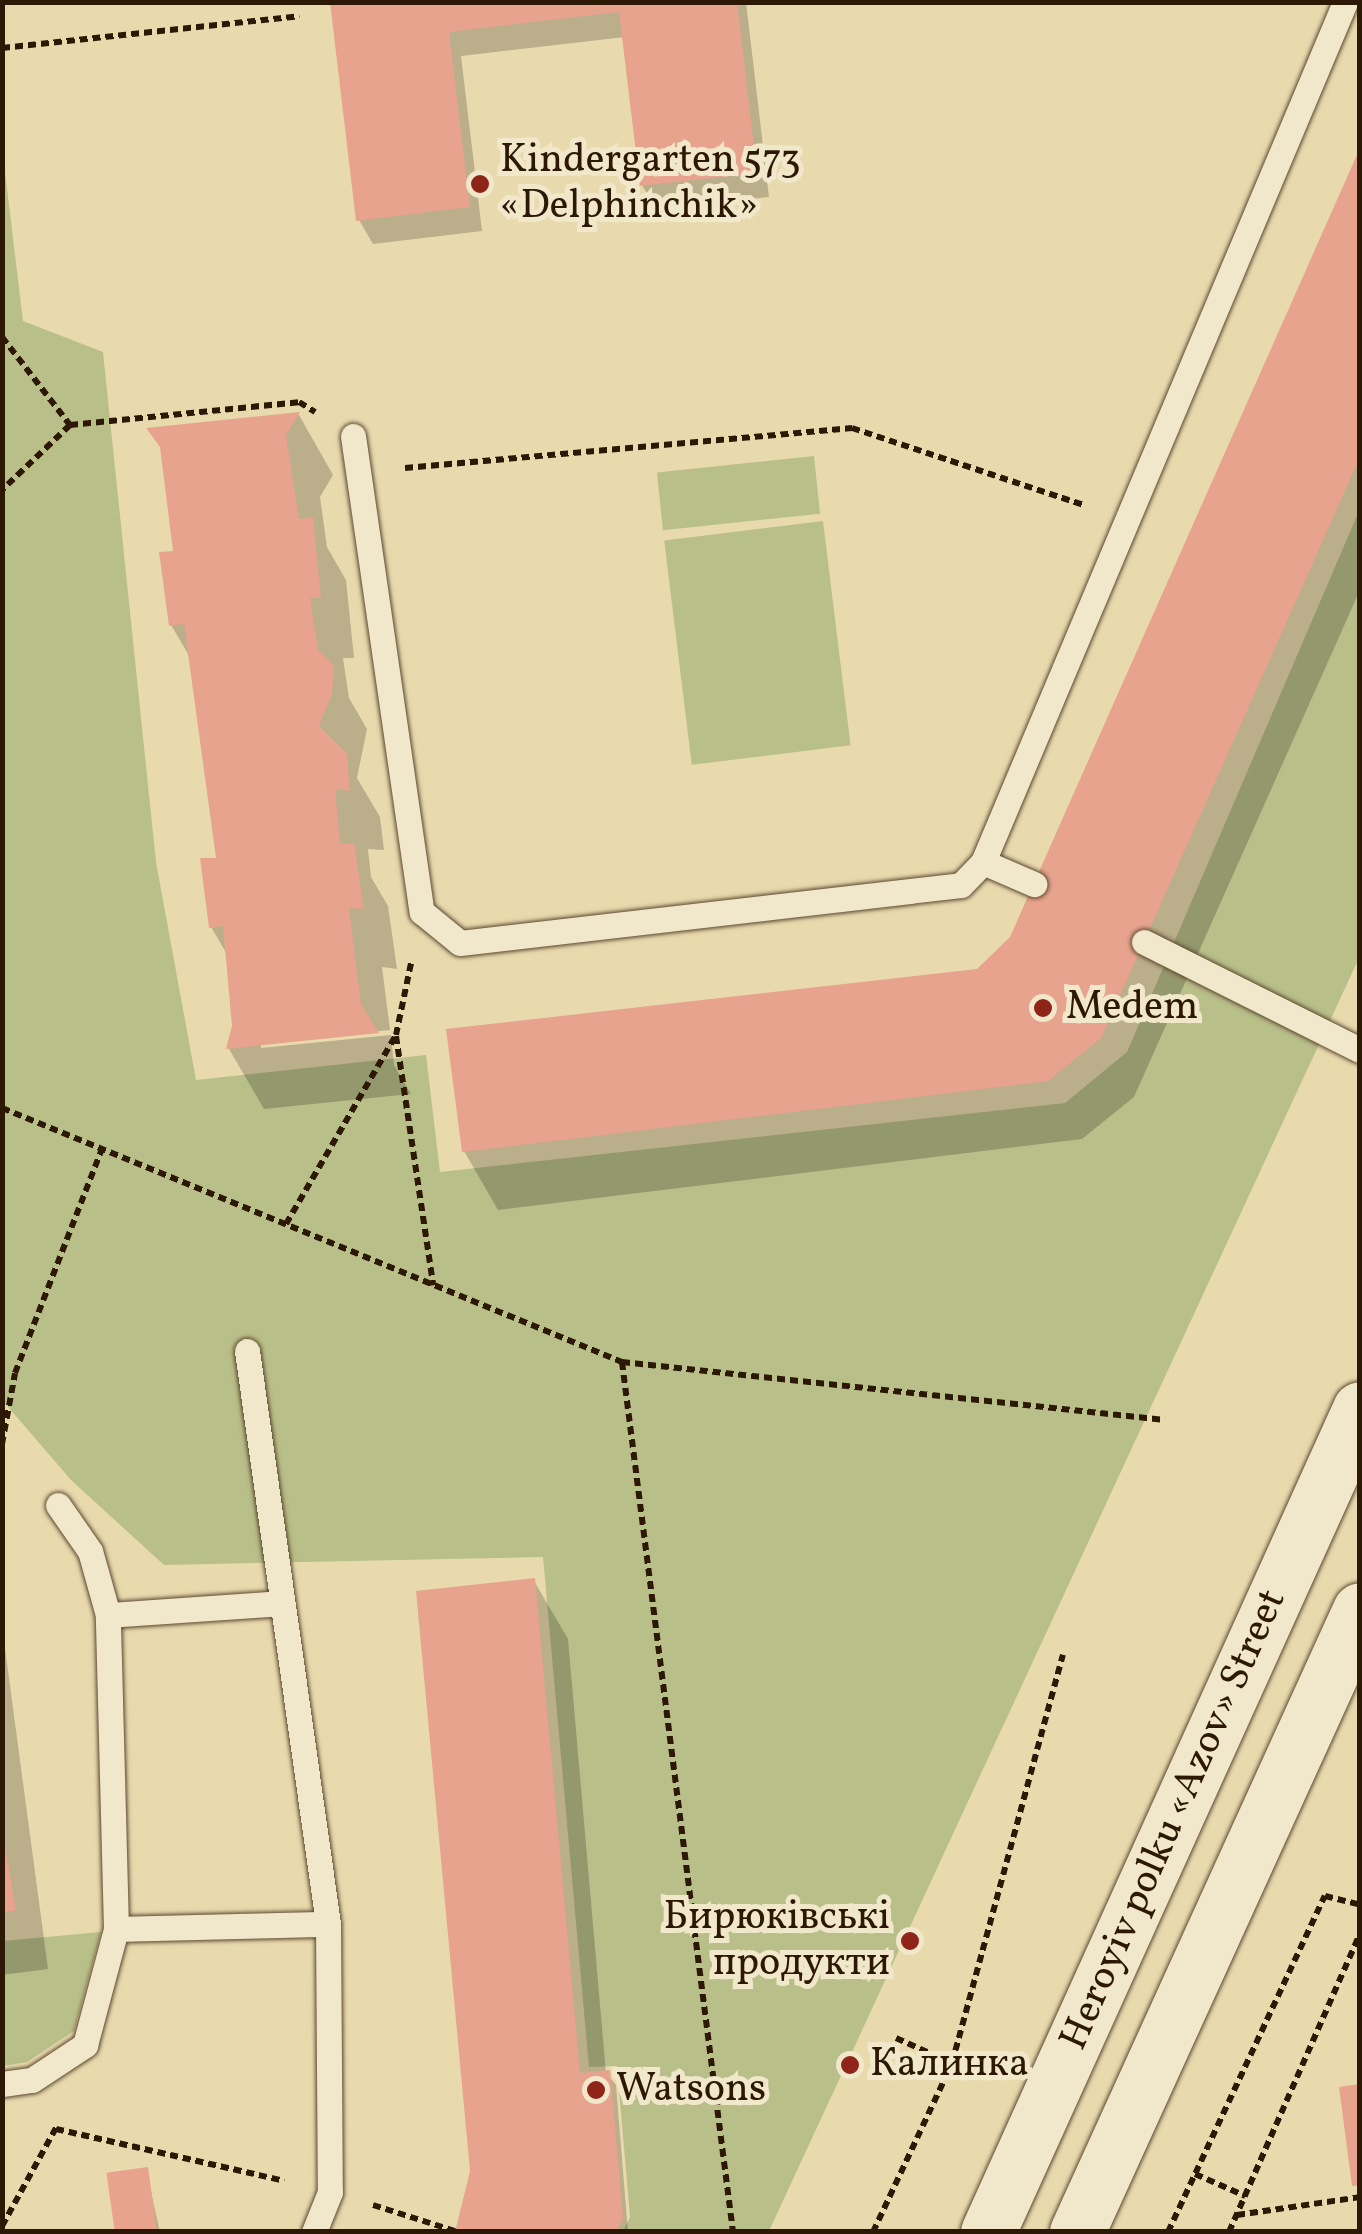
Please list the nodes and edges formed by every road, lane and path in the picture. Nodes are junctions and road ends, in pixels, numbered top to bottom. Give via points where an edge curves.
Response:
1 (1345, 2) edge
2 (299, 16) dead end
3 (2, 48) edge
4 (2, 337) edge
5 (70, 425) junction
6 (354, 436) joint
7 (359, 472) junction
8 (2, 490) edge
9 (1127, 520) junction
10 (983, 862) junction
11 (1034, 884) dead end
12 (422, 912) junction
13 (1144, 942) dead end
14 (396, 1034) junction
15 (1360, 1050) edge
16 (2, 1108) edge
17 (102, 1149) junction
18 (286, 1224) junction
19 (433, 1285) junction
20 (247, 1351) dead end
21 (622, 1362) junction
22 (1360, 1409) edge
23 (1165, 1420) dead end
24 (2, 1444) edge
25 (58, 1505) dead end
26 (282, 1603) junction
27 (1360, 1610) edge
28 (108, 1615) junction
29 (1063, 1654) dead end
30 (1360, 1905) edge
31 (328, 1924) junction
32 (116, 1929) junction
33 (1360, 1933) edge
34 (896, 2038) dead end
35 (85, 2045) junction
36 (952, 2063) junction
37 (2, 2084) edge
38 (56, 2128) junction
39 (1195, 2174) junction
40 (330, 2192) junction
41 (1246, 2196) junction
42 (1360, 2196) edge
43 (1237, 2215) junction
44 (2, 2226) edge
45 (314, 2232) edge
46 (456, 2232) edge
47 (733, 2232) edge
48 (873, 2232) edge
49 (988, 2232) edge
50 (1077, 2232) edge
51 (1168, 2232) edge
52 (1229, 2232) edge

1 - 9 lane
2 - 3 path
4 - 5 path
5 - 6 path via 298,402
5 - 8 path
6 - 7 lane
7 - 9 path via 852,428
7 - 12 lane
9 - 10 lane
10 - 11 lane
10 - 12 lane via 960,884 460,943
12 - 14 path
13 - 15 lane
14 - 18 path
14 - 19 path
16 - 17 path
17 - 18 path
17 - 24 path via 15,1373
18 - 19 path
19 - 21 path
20 - 26 lane
21 - 23 path
21 - 47 path
22 - 49 main road, Heroyiv polku «Azov» Street
25 - 28 lane via 90,1551
26 - 28 lane
26 - 31 lane
27 - 50 main road, Heroyiv polku «Azov» Street
28 - 32 lane
29 - 36 path
30 - 39 path via 1325,1896
31 - 32 lane
31 - 40 lane
32 - 35 lane
33 - 41 path
34 - 36 path
35 - 37 lane via 32,2080
35 - 38 path
36 - 48 path
38 - 40 path
38 - 44 path
39 - 41 path
39 - 51 path
40 - 45 lane
40 - 46 path
41 - 43 path
42 - 43 path
43 - 52 path

